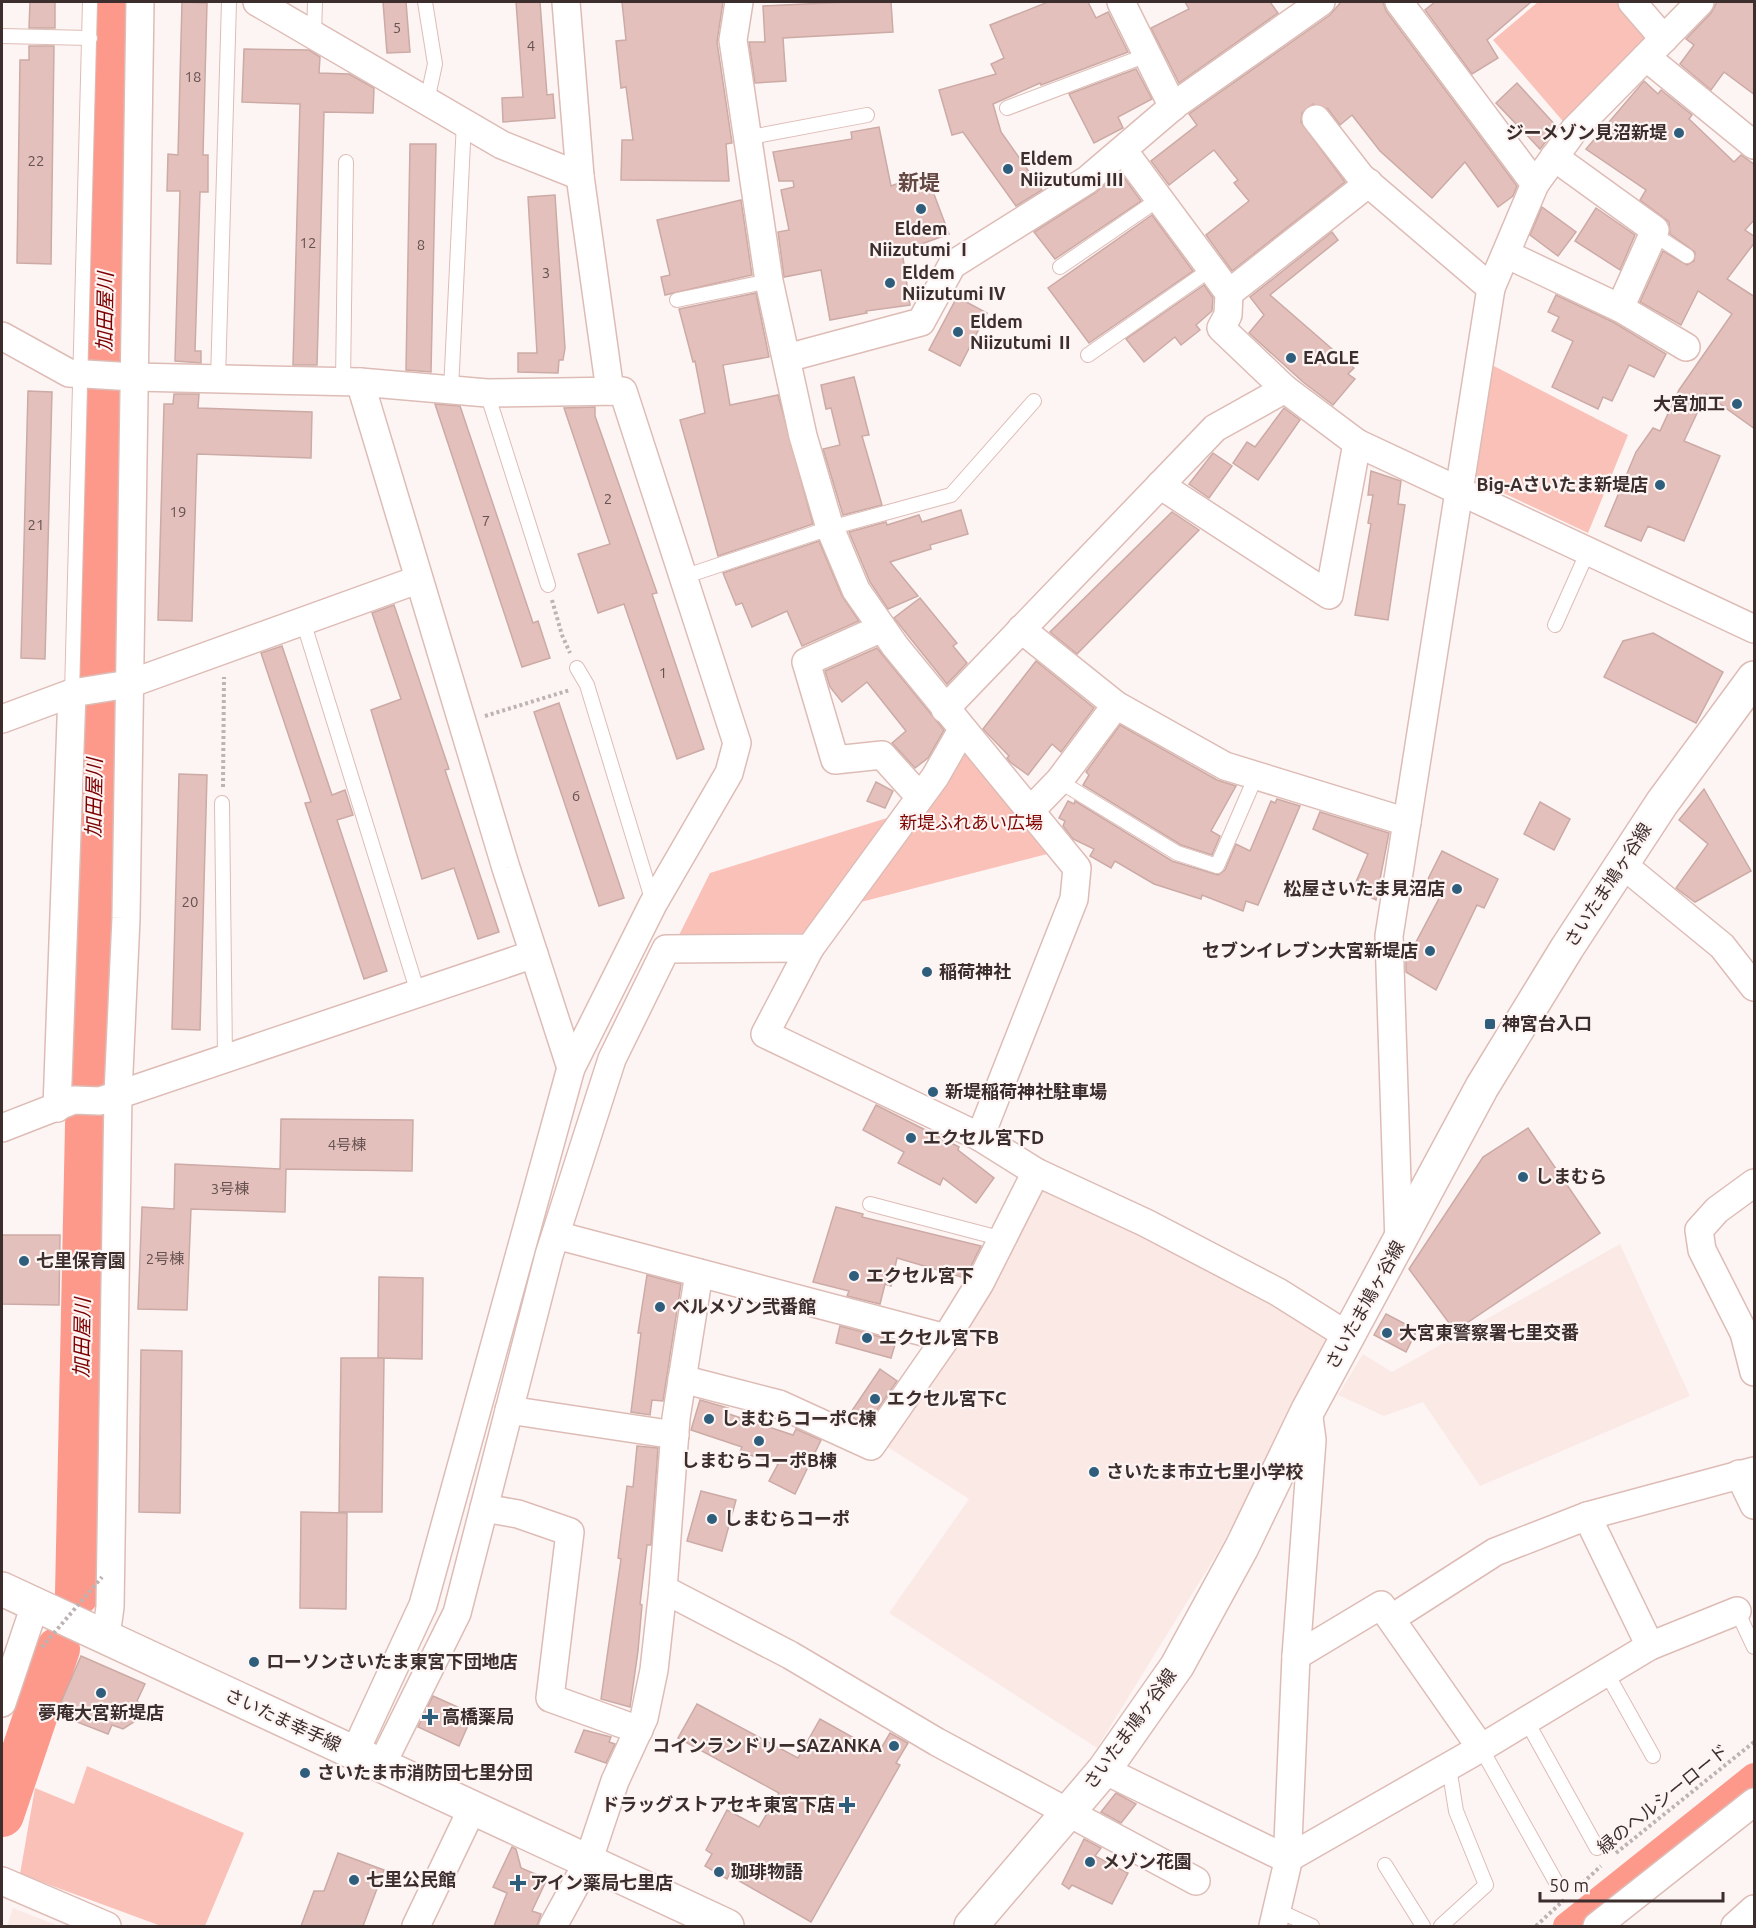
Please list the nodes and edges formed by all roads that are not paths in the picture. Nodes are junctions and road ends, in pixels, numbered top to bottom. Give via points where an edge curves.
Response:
1 (90, 2) edge
2 (140, 2) edge
3 (229, 2) edge
4 (256, 2) edge
5 (315, 2) edge
6 (425, 2) edge
7 (566, 2) edge
8 (739, 2) edge
9 (1121, 2) edge
10 (1321, 2) edge
11 (1399, 2) edge
12 (1632, 2) edge
13 (1700, 2) edge
14 (314, 35) junction
15 (2, 36) edge
16 (90, 38) junction
17 (1655, 48) junction
18 (1147, 55) junction
19 (427, 101) junction
20 (1173, 107) junction
21 (1007, 108) dead end
22 (867, 115) dead end
23 (1316, 119) dead end
24 (464, 122) junction
25 (746, 138) junction
26 (1755, 145) edge
27 (1123, 150) junction
28 (1554, 157) junction
29 (346, 162) dead end
30 (580, 176) junction
31 (1369, 183) junction
32 (1535, 184) junction
33 (1160, 199) junction
34 (1653, 234) junction
35 (1506, 254) junction
36 (1687, 256) dead end
37 (1060, 267) dead end
38 (1210, 268) junction
39 (770, 281) junction
40 (1491, 288) junction
41 (1229, 293) junction
42 (677, 300) dead end
43 (1620, 308) junction
44 (2, 336) edge
45 (1686, 347) dead end
46 (1088, 355) dead end
47 (787, 358) junction
48 (106, 376) junction
49 (218, 379) junction
50 (351, 382) junction
51 (1285, 389) junction
52 (452, 390) junction
53 (610, 391) junction
54 (487, 393) junction
55 (1034, 401) dead end
56 (1357, 443) junction
57 (1160, 484) junction
58 (1459, 490) junction
59 (830, 528) junction
60 (1588, 551) junction
61 (684, 577) junction
62 (417, 580) junction
63 (549, 585) road end
64 (303, 621) junction
65 (1555, 625) dead end
66 (882, 628) junction
67 (1021, 629) junction
68 (1755, 629) edge
69 (577, 668) road end
70 (1755, 678) edge
71 (129, 684) junction
72 (72, 693) junction
73 (1116, 705) junction
74 (945, 709) junction
75 (2, 719) edge
76 (962, 730) junction
77 (1256, 776) junction
78 (1059, 781) junction
79 (920, 797) junction
80 (222, 803) road end
81 (1030, 811) junction
82 (1407, 822) junction
83 (1622, 864) junction
84 (653, 904) junction
85 (810, 948) junction
86 (534, 954) junction
87 (1755, 987) edge
88 (418, 993) junction
89 (225, 1058) junction
90 (572, 1068) junction
91 (87, 1101) junction
92 (2, 1128) edge
93 (980, 1137) junction
94 (1036, 1172) junction
95 (1755, 1183) edge
96 (870, 1204) dead end
97 (556, 1235) junction
98 (1003, 1239) junction
99 (1399, 1244) junction
100 (699, 1273) junction
101 (1747, 1319) edge
102 (1348, 1336) junction
103 (946, 1338) junction
104 (1755, 1372) edge
105 (682, 1379) junction
106 (509, 1410) junction
107 (1308, 1410) junction
108 (675, 1435) junction
109 (1747, 1473) edge
110 (1755, 1505) edge
111 (484, 1509) junction
112 (1587, 1516) junction
113 (2, 1589) edge
114 (663, 1589) junction
115 (35, 1605) junction
116 (1737, 1611) joint
117 (1392, 1618) junction
118 (106, 1636) junction
119 (1650, 1646) junction
120 (1755, 1647) edge
121 (1296, 1656) junction
122 (1606, 1672) junction
123 (2, 1703) edge
124 (1526, 1720) junction
125 (639, 1730) junction
126 (1481, 1748) junction
127 (1653, 1756) dead end
128 (368, 1760) junction
129 (1449, 1767) junction
130 (1104, 1770) junction
131 (1755, 1802) edge
132 (472, 1809) junction
133 (1068, 1811) junction
134 (1597, 1848) dead end
135 (1287, 1859) junction
136 (588, 1862) junction
137 (1385, 1865) dead end
138 (2, 1881) edge
139 (1196, 1881) dead end
140 (1556, 1882) dead end
141 (1755, 1909) edge
142 (1275, 1918) edge
143 (107, 1926) edge
144 (416, 1926) edge
145 (553, 1926) edge
146 (727, 1926) edge
147 (971, 1926) edge
148 (1312, 1926) edge
149 (1423, 1926) edge
150 (1441, 1926) edge
151 (1597, 1926) edge
152 (1735, 1926) edge

1 - 16 lane
2 - 48 street
3 - 49 lane
4 - 14 street
5 - 14 lane
6 - 19 lane via 435,64
7 - 30 street
8 - 25 street via 733,40
9 - 18 street
10 - 20 street
11 - 32 street
12 - 17 street
13 - 17 street
14 - 19 street
15 - 16 lane
16 - 48 lane
17 - 26 street
17 - 28 street via 1574,130
18 - 20 street
18 - 21 lane
19 - 24 street
20 - 27 street
22 - 25 lane
23 - 31 street
24 - 30 street via 502,145
24 - 52 lane
25 - 39 street
27 - 33 street
27 - 47 street via 1087,180 952,265 921,322
28 - 32 street
28 - 34 street via 1655,230
29 - 50 lane
30 - 53 street
31 - 40 street
31 - 41 street
32 - 35 street
33 - 37 lane
33 - 38 street
34 - 36 lane
34 - 43 street
35 - 40 street
35 - 43 street
38 - 41 street
38 - 46 lane
39 - 42 lane
39 - 47 street
40 - 58 street
41 - 51 street via 1228,315 1221,328
43 - 45 street
44 - 48 street via 69,373
47 - 59 street via 803,436
48 - 49 street
48 - 71 street
48 - 72 lane
49 - 50 street
50 - 52 street
50 - 62 street
51 - 56 street
51 - 57 street via 1215,428
52 - 54 street
53 - 54 street
53 - 61 street via 623,391
54 - 63 lane
55 - 59 lane via 951,495
56 - 57 street via 1329,595
56 - 58 street
57 - 67 street
58 - 60 street
58 - 82 street
59 - 61 lane
59 - 66 street via 856,590
60 - 65 lane
60 - 68 street
61 - 84 street via 737,743 729,773
62 - 64 street
62 - 86 street
64 - 71 street
64 - 88 lane
66 - 74 street
66 - 79 street via 806,662 834,760 882,755
67 - 73 street
67 - 74 street
69 - 84 lane via 587,685
70 - 83 main road, さいたま鳩ヶ谷線
71 - 72 street
71 - 91 street via 126,918
72 - 75 street
72 - 91 street
73 - 77 street via 1225,766
73 - 78 street
74 - 76 street
76 - 79 street
76 - 81 street
77 - 78 lane via 1217,866 1177,853
77 - 82 street
78 - 81 street
79 - 85 street
80 - 89 lane
81 - 93 street via 1077,868 1074,899
82 - 99 street via 1389,936
83 - 87 street via 1722,946
83 - 99 main road, さいたま鳩ヶ谷線 via 1482,1087
84 - 90 street
85 - 93 street via 765,1034
85 - 97 street via 666,949 612,1059
86 - 88 street
86 - 90 street
88 - 89 street
89 - 91 street
90 - 128 street via 423,1605
91 - 92 street
91 - 118 street via 110,1607
93 - 94 street
94 - 98 street
94 - 102 street via 1146,1223 1268,1287
95 - 101 street via 1717,1210 1699,1230 1702,1250
96 - 98 lane
97 - 100 street
97 - 106 street
98 - 103 street
99 - 102 main road, さいたま鳩ヶ谷線
100 - 103 street
100 - 105 street
101 - 104 street
102 - 107 main road, さいたま鳩ヶ谷線
103 - 105 street via 871,1446 779,1404
105 - 108 street
106 - 108 street
106 - 111 street
107 - 121 street via 1312,1440
107 - 130 main road, さいたま鳩ヶ谷線 via 1242,1547 1176,1666
108 - 114 street
109 - 110 street
109 - 112 street
111 - 125 street via 518,1514 570,1532 550,1698
111 - 128 street via 457,1612
112 - 117 street via 1495,1552
112 - 119 street
113 - 115 main road, さいたま幸手線
114 - 125 street via 654,1670
114 - 133 street via 790,1655 936,1742
115 - 118 main road, さいたま幸手線
115 - 123 street
116 - 119 street
116 - 120 lane
117 - 121 street via 1381,1605
117 - 126 street
118 - 128 main road, さいたま幸手線
119 - 122 street
121 - 135 street
122 - 124 street
122 - 127 lane
124 - 126 street
124 - 134 lane
125 - 136 street via 615,1781
126 - 129 street
126 - 140 lane
128 - 132 main road, さいたま幸手線
129 - 135 street
129 - 150 lane via 1456,1811 1486,1885
130 - 133 main road, さいたま鳩ヶ谷線
130 - 135 street
131 - 151 street
132 - 136 main road, さいたま幸手線
132 - 144 street
133 - 139 street
133 - 147 main road, さいたま鳩ヶ谷線
135 - 142 street
136 - 145 street
136 - 146 main road, さいたま幸手線
137 - 149 lane
138 - 143 street
141 - 152 street
142 - 148 lane

